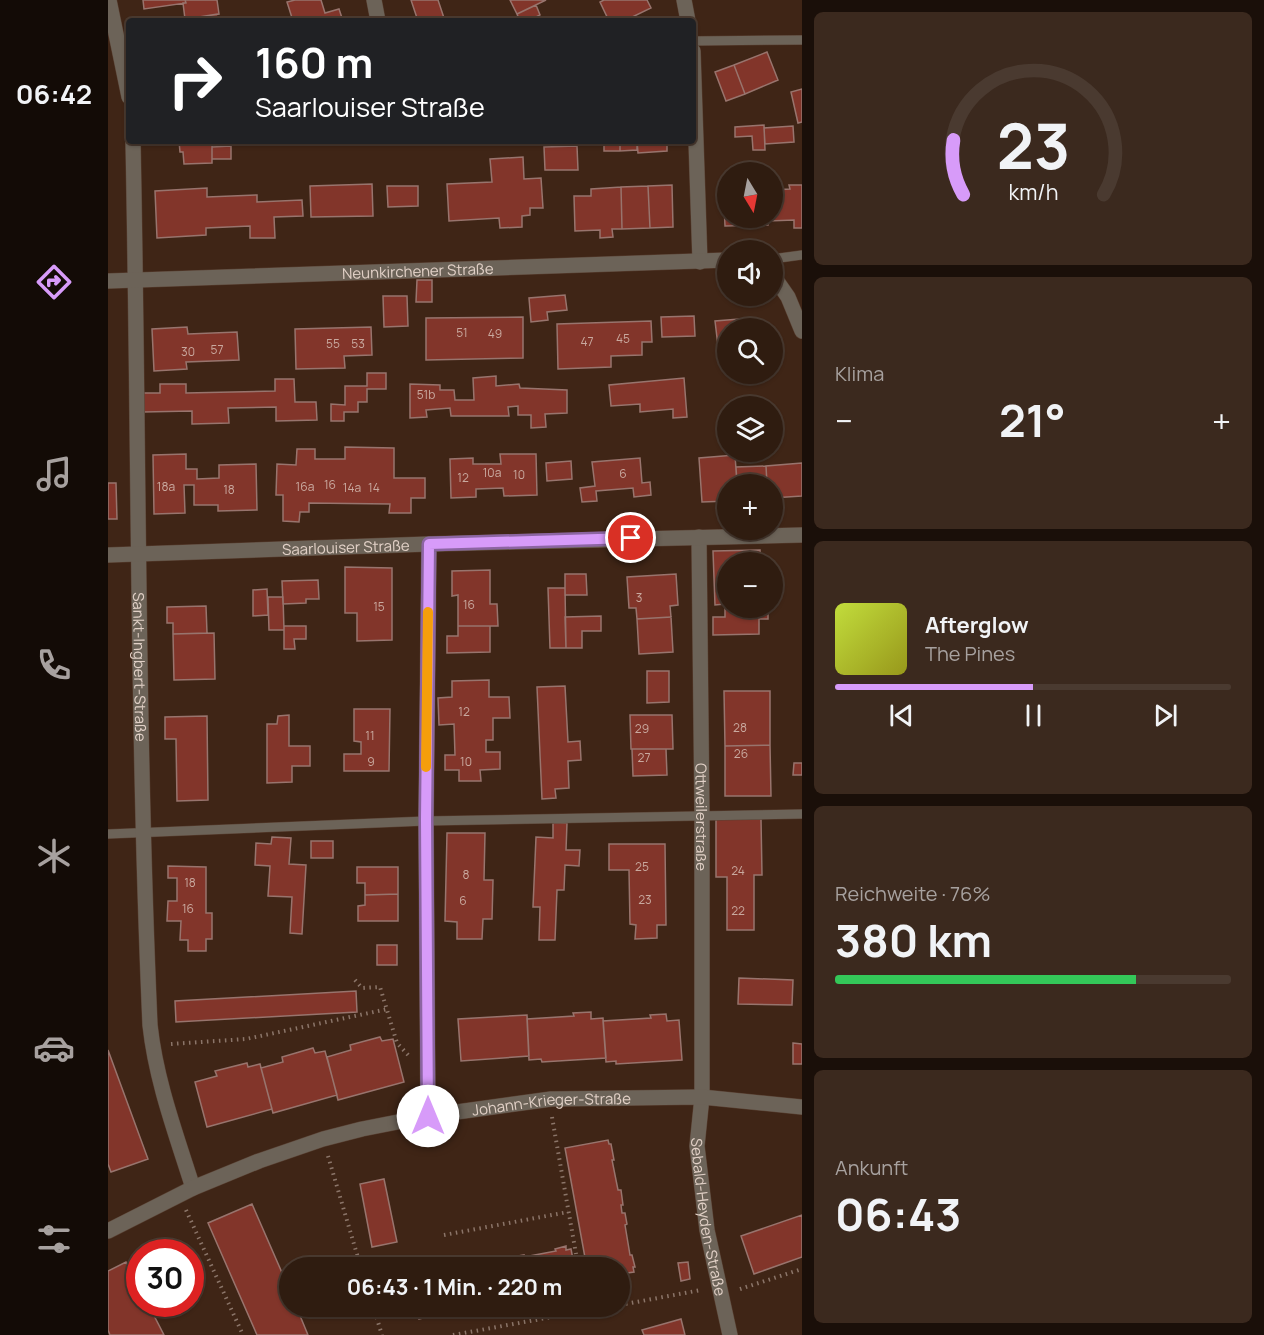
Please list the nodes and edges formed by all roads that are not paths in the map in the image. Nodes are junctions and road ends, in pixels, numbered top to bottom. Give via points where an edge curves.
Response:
1 (109, 0) edge
2 (374, 0) edge
3 (684, 0) edge
4 (377, 18) edge
5 (687, 18) edge
6 (112, 32) edge
7 (802, 40) edge
8 (696, 41) edge
9 (126, 86) edge
10 (696, 141) edge
11 (133, 144) edge
12 (802, 255) edge
13 (783, 258) edge
14 (717, 260) edge
15 (700, 261) junction
16 (136, 280) junction
17 (108, 281) edge
18 (783, 290) edge
19 (802, 331) edge
20 (802, 535) edge
21 (699, 537) junction
22 (429, 544) junction
23 (140, 554) junction
24 (108, 555) edge
25 (802, 814) edge
26 (702, 816) junction
27 (426, 820) junction
28 (142, 833) junction
29 (108, 834) edge
30 (702, 1097) junction
31 (802, 1107) edge
32 (428, 1116) junction
33 (193, 1188) junction
34 (108, 1231) edge
35 (730, 1335) edge

1 - 6 street
2 - 4 street
3 - 5 street
6 - 9 street
7 - 8 lane
10 - 15 street
11 - 16 street, Sankt-Ingbert-Straße
12 - 13 lane
14 - 15 street, Neunkirchener Straße
15 - 16 street, Neunkirchener Straße
16 - 17 street, Neunkirchener Straße
16 - 23 street, Sankt-Ingbert-Straße
18 - 19 street
20 - 21 street, Saarlouiser Straße
21 - 22 street, Saarlouiser Straße
21 - 26 street, Ottweilerstraße
22 - 23 street, Saarlouiser Straße
22 - 27 street
23 - 24 street, Saarlouiser Straße
23 - 28 street, Sankt-Ingbert-Straße
25 - 26 lane
26 - 27 lane
26 - 30 street, Ottweilerstraße
27 - 28 lane
27 - 32 street
28 - 29 lane
28 - 33 street, Sankt-Ingbert-Straße via 152,1046 162,1092
30 - 31 street, Johann-Krieger-Straße
30 - 32 street, Johann-Krieger-Straße via 551,1099
30 - 35 street, Sebald-Heyden-Straße via 697,1146 707,1230
32 - 33 street, Johann-Krieger-Straße via 323,1139
33 - 34 street, Johann-Krieger-Straße

